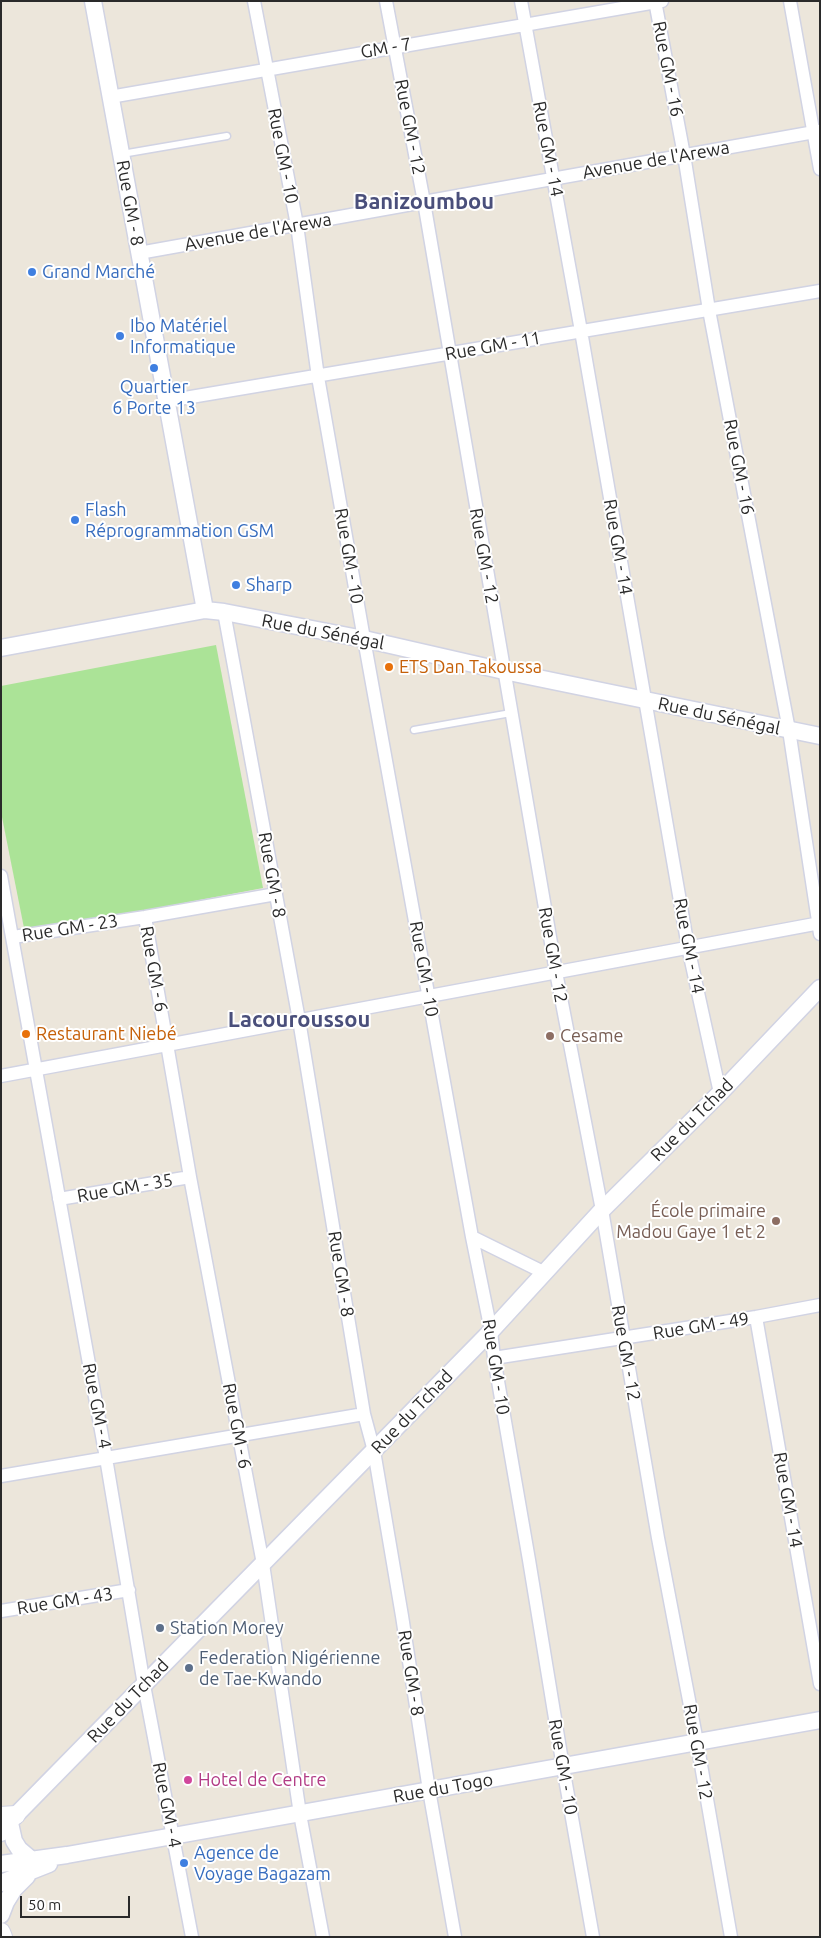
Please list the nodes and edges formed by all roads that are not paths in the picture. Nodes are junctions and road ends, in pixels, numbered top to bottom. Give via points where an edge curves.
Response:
1 (93, 1) edge
2 (254, 1) edge
3 (386, 1) edge
4 (521, 1) edge
5 (790, 1) edge
6 (658, 2) edge
7 (524, 25) junction
8 (394, 47) junction
9 (267, 70) junction
10 (110, 97) junction
11 (816, 131) edge
12 (227, 136) dead end
13 (121, 155) junction
14 (684, 155) junction
15 (820, 169) edge
16 (553, 178) junction
17 (424, 202) junction
18 (297, 225) junction
19 (139, 254) junction
20 (820, 291) edge
21 (709, 310) junction
22 (581, 331) junction
23 (449, 354) junction
24 (318, 377) junction
25 (167, 401) junction
26 (205, 610) junction
27 (224, 612) junction
28 (364, 639) junction
29 (1, 648) edge
30 (504, 671) junction
31 (644, 700) junction
32 (511, 713) junction
33 (414, 730) dead end
34 (789, 730) junction
35 (820, 736) edge
36 (1, 876) edge
37 (276, 894) junction
38 (145, 917) junction
39 (819, 927) edge
40 (13, 937) junction
41 (688, 947) junction
42 (556, 972) junction
43 (820, 988) edge
44 (430, 996) junction
45 (299, 1020) junction
46 (167, 1044) junction
47 (36, 1069) junction
48 (1, 1076) edge
49 (720, 1093) junction
50 (190, 1177) junction
51 (59, 1199) junction
52 (602, 1210) junction
53 (472, 1236) junction
54 (545, 1273) junction
55 (820, 1306) edge
56 (756, 1317) junction
57 (491, 1331) junction
58 (624, 1338) junction
59 (494, 1358) junction
60 (364, 1414) junction
61 (238, 1434) junction
62 (374, 1451) junction
63 (106, 1458) junction
64 (1, 1476) edge
65 (263, 1564) junction
66 (129, 1590) junction
67 (1, 1611) edge
68 (820, 1684) edge
69 (144, 1685) junction
70 (820, 1720) edge
71 (697, 1742) junction
72 (563, 1767) junction
73 (429, 1790) junction
74 (300, 1814) junction
75 (7, 1822) edge
76 (174, 1837) junction
77 (1, 1864) edge
78 (32, 1866) junction
79 (1, 1883) edge
80 (1, 1915) edge
81 (1, 1932) edge
82 (3, 1937) edge
83 (192, 1937) edge
84 (323, 1937) edge
85 (455, 1937) edge
86 (593, 1937) edge
87 (731, 1937) edge

1 - 10 street, Rue GM - 8
2 - 9 street, Rue GM - 10
3 - 8 street, Rue GM - 12
4 - 7 street, Rue GM - 14
5 - 11 street
6 - 7 street, GM - 7
6 - 14 street, Rue GM - 16
7 - 8 street, GM - 7
7 - 16 street, Rue GM - 14
8 - 9 street, GM - 7
8 - 17 street, Rue GM - 12
9 - 10 street, GM - 7
9 - 18 street, Rue GM - 10
10 - 13 street, Rue GM - 8
11 - 14 street, Avenue de l'Arewa
11 - 15 street
12 - 13 lane
13 - 19 street, Rue GM - 8
14 - 16 street, Avenue de l'Arewa
14 - 21 street, Rue GM - 16
16 - 17 street, Avenue de l'Arewa
16 - 22 street, Rue GM - 14
17 - 18 street, Avenue de l'Arewa
17 - 23 street, Rue GM - 12
18 - 19 street, Avenue de l'Arewa
18 - 24 street, Rue GM - 10
19 - 25 street, Rue GM - 8
20 - 21 street, Rue GM - 11
21 - 22 street, Rue GM - 11
21 - 34 street, Rue GM - 16
22 - 23 street, Rue GM - 11
22 - 31 street, Rue GM - 14
23 - 24 street, Rue GM - 11
23 - 30 street, Rue GM - 12
24 - 25 street, Rue GM - 11
24 - 28 street, Rue GM - 10
25 - 26 street, Rue GM - 8
26 - 27 street, Rue du Sénégal
26 - 29 street, Rue du Sénégal
27 - 28 street, Rue du Sénégal
27 - 37 street, Rue GM - 8
28 - 30 street, Rue du Sénégal
28 - 44 street, Rue GM - 10
30 - 31 street, Rue du Sénégal
30 - 32 street, Rue GM - 12
31 - 34 street, Rue du Sénégal
31 - 41 street, Rue GM - 14
32 - 33 lane
32 - 42 street, Rue GM - 12
34 - 35 street, Rue du Sénégal
34 - 39 street, Rue GM - 16
36 - 40 street, Rue GM - 4
37 - 38 street, Rue GM - 23
37 - 45 street, Rue GM - 8
38 - 40 street, Rue GM - 23
38 - 46 street, Rue GM - 6
39 - 41 street
40 - 47 street, Rue GM - 4
41 - 42 street
41 - 49 street, Rue GM - 14
42 - 44 street
42 - 52 street, Rue GM - 12
43 - 49 street, Rue du Tchad
44 - 45 street
44 - 53 street, Rue GM - 10
45 - 46 street
45 - 60 street, Rue GM - 8
46 - 47 street
46 - 50 street, Rue GM - 6
47 - 48 street
47 - 51 street, Rue GM - 4
49 - 52 street, Rue du Tchad
50 - 51 street, Rue GM - 35
50 - 61 street, Rue GM - 6
51 - 63 street, Rue GM - 4
52 - 54 street, Rue du Tchad
52 - 58 street, Rue GM - 12
53 - 54 street
53 - 57 street, Rue GM - 10
54 - 57 street, Rue du Tchad
55 - 56 street, Rue GM - 49
56 - 58 street, Rue GM - 49
56 - 68 street, Rue GM - 14
57 - 59 street, Rue GM - 10
57 - 62 street, Rue du Tchad
58 - 59 street, Rue GM - 49
58 - 71 street, Rue GM - 12
59 - 72 street, Rue GM - 10
60 - 61 street
60 - 62 street, Rue GM - 8
61 - 63 street
61 - 65 street, Rue GM - 6
62 - 65 street, Rue du Tchad
62 - 73 street, Rue GM - 8
63 - 64 street
63 - 66 street, Rue GM - 4
65 - 69 street, Rue du Tchad
65 - 74 street, Rue GM - 6
66 - 67 street, Rue GM - 43
66 - 69 street, Rue GM - 4
69 - 75 street, Rue du Tchad
69 - 76 street, Rue GM - 4
70 - 71 street, Rue du Togo
71 - 72 street, Rue du Togo
71 - 87 street, Rue GM - 12
72 - 73 street, Rue du Togo
72 - 86 street, Rue GM - 10
73 - 74 street, Rue du Togo
73 - 85 street, Rue GM - 8
74 - 76 street, Rue du Togo
74 - 84 street, Rue GM - 6
75 - 78 street via 14,1841
76 - 78 street, Rue du Togo via 67,1855
76 - 83 street, Rue GM - 4
77 - 78 street, Rue du Togo
78 - 79 street, Rue du Togo
78 - 80 street via 14,1889
81 - 82 main road

